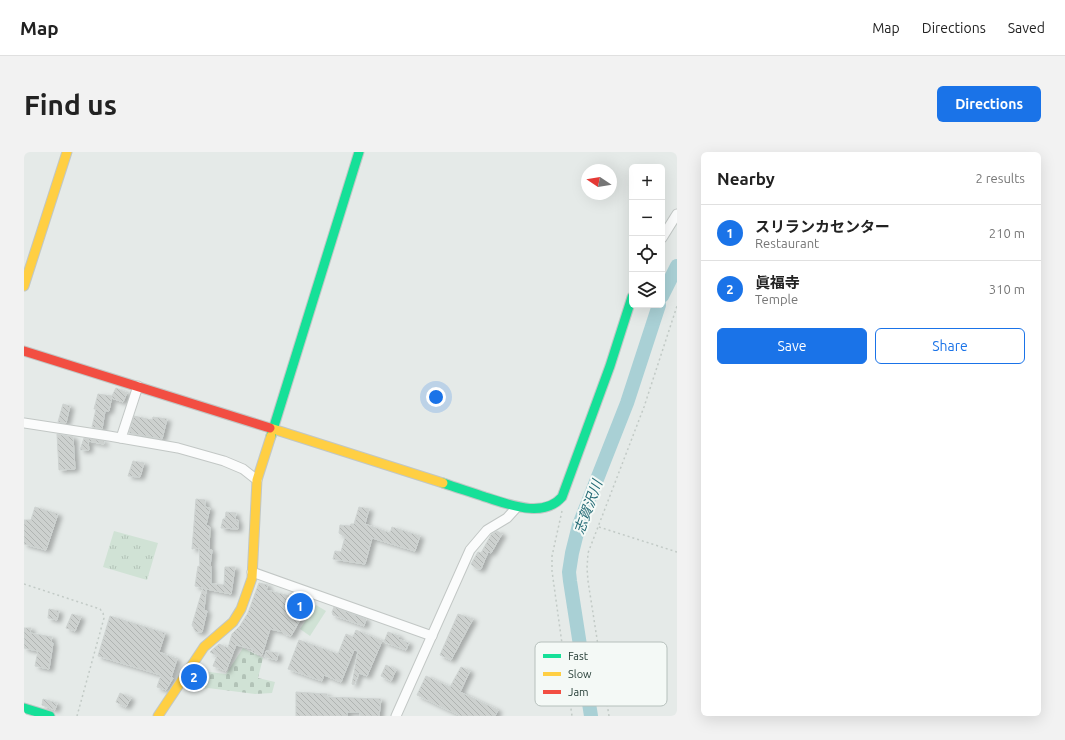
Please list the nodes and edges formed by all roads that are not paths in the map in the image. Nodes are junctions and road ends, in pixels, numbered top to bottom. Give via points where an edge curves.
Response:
1 (67, 152) edge
2 (359, 152) edge
3 (677, 214) edge
4 (663, 236) edge
5 (24, 286) edge
6 (629, 306) edge
7 (24, 351) edge
8 (138, 386) junction
9 (24, 423) edge
10 (273, 429) junction
11 (121, 438) junction
12 (257, 480) junction
13 (518, 507) junction
14 (252, 572) junction
15 (432, 636) junction
16 (24, 708) edge
17 (34, 714) edge
18 (50, 716) edge
19 (158, 716) edge
20 (396, 716) edge

1 - 5 street
2 - 10 street
3 - 4 street
6 - 13 street via 568,482 558,502 540,507
7 - 8 street
8 - 10 street
8 - 11 street
9 - 11 street
10 - 12 street
10 - 13 street
11 - 12 street via 178,448 224,461 243,469
12 - 14 street
13 - 15 street via 507,518 487,530 470,550
14 - 15 street
14 - 19 street via 249,589 233,622 204,647
15 - 20 street
16 - 17 street
17 - 18 street

